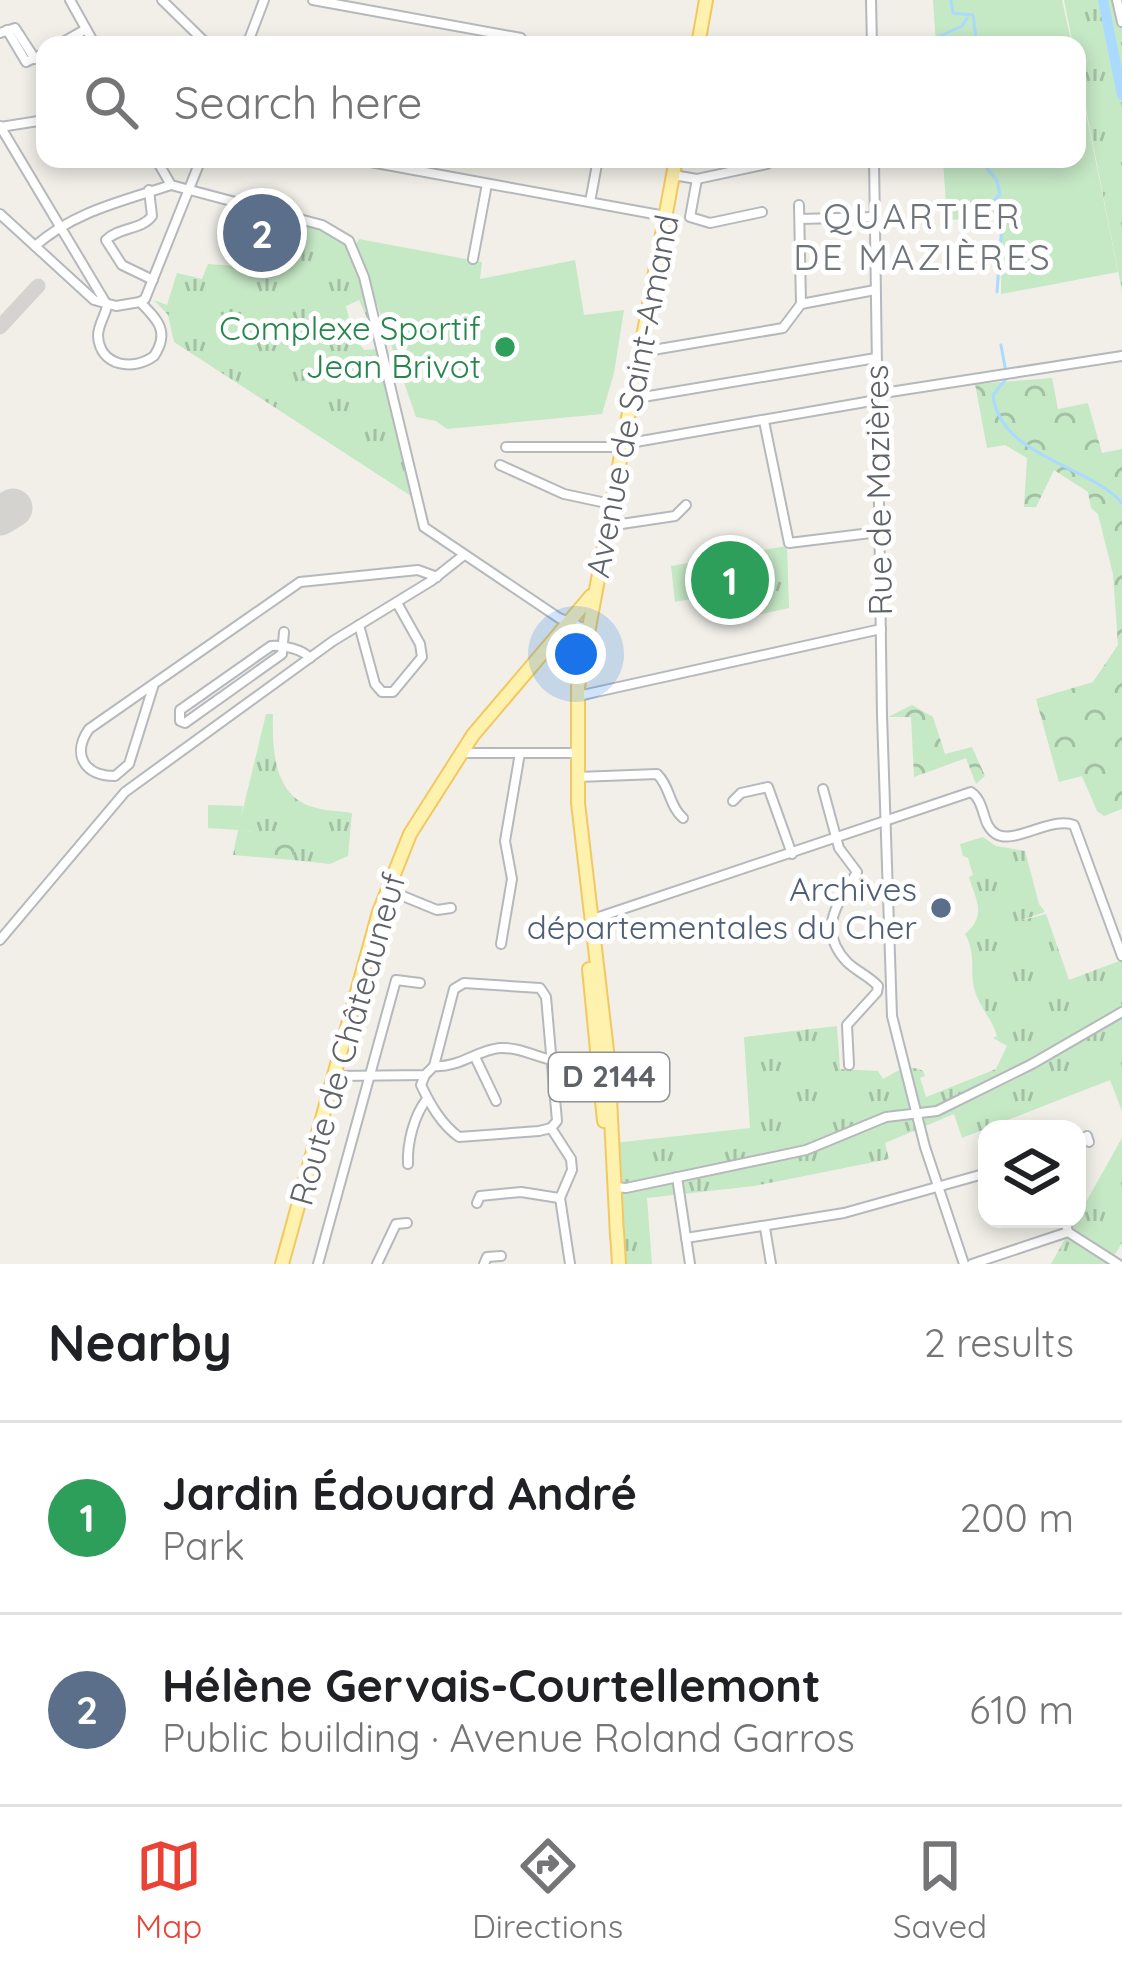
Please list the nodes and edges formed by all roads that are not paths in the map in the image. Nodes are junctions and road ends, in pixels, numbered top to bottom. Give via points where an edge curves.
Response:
1 (70, 0) edge
2 (162, 0) edge
3 (264, 0) edge
4 (313, 0) edge
5 (706, 0) edge
6 (871, 0) edge
7 (1117, 0) edge
8 (1122, 22) edge
9 (86, 28) junction
10 (3, 32) edge
11 (73, 36) edge
12 (90, 36) edge
13 (199, 36) edge
14 (250, 36) edge
15 (510, 36) edge
16 (700, 36) edge
17 (872, 36) edge
18 (36, 58) edge
19 (36, 121) edge
20 (0, 127) edge
21 (161, 168) edge
22 (197, 168) edge
23 (402, 168) edge
24 (596, 168) edge
25 (674, 168) edge
26 (748, 168) edge
27 (874, 168) edge
28 (673, 175) junction
29 (697, 179) junction
30 (487, 184) junction
31 (171, 185) junction
32 (189, 188) junction
33 (149, 190) junction
34 (590, 202) junction
35 (799, 205) dead end
36 (762, 212) dead end
37 (0, 214) edge
38 (665, 216) junction
39 (875, 217) junction
40 (800, 219) junction
41 (67, 224) junction
42 (35, 246) junction
43 (473, 259) dead end
44 (153, 280) junction
45 (875, 290) junction
46 (140, 302) junction
47 (801, 304) junction
48 (107, 305) junction
49 (641, 352) junction
50 (1122, 356) edge
51 (876, 358) junction
52 (877, 397) junction
53 (631, 399) junction
54 (764, 421) junction
55 (622, 446) junction
56 (506, 447) dead end
57 (500, 465) dead end
58 (611, 505) junction
59 (686, 505) dead end
60 (608, 526) junction
61 (879, 532) junction
62 (459, 552) junction
63 (437, 577) junction
64 (596, 590) junction
65 (397, 603) junction
66 (567, 622) junction
67 (359, 625) junction
68 (880, 628) junction
69 (586, 629) junction
70 (284, 632) dead end
71 (283, 647) junction
72 (310, 658) junction
73 (154, 684) junction
74 (578, 696) junction
75 (460, 753) junction
76 (520, 753) junction
77 (577, 754) junction
78 (577, 777) junction
79 (824, 789) dead end
80 (733, 801) dead end
81 (682, 818) dead end
82 (885, 821) junction
83 (836, 838) junction
84 (792, 854) junction
85 (386, 890) junction
86 (451, 908) dead end
87 (589, 920) junction
88 (0, 940) edge
89 (501, 944) dead end
90 (1122, 956) edge
91 (420, 983) dead end
92 (890, 987) junction
93 (878, 988) junction
94 (1122, 1012) edge
95 (475, 1057) junction
96 (548, 1059) junction
97 (849, 1065) dead end
98 (434, 1066) junction
99 (371, 1074) junction
100 (425, 1075) junction
101 (333, 1076) junction
102 (427, 1099) junction
103 (496, 1101) dead end
104 (915, 1114) junction
105 (551, 1129) junction
106 (1086, 1136) edge
107 (1089, 1142) dead end
108 (408, 1164) dead end
109 (978, 1176) edge
110 (677, 1177) junction
111 (614, 1184) junction
112 (938, 1189) junction
113 (560, 1198) junction
114 (477, 1203) dead end
115 (406, 1223) dead end
116 (765, 1228) junction
117 (1067, 1228) edge
118 (1068, 1232) junction
119 (686, 1238) junction
120 (1022, 1249) junction
121 (501, 1256) dead end
122 (282, 1264) edge
123 (318, 1264) edge
124 (377, 1264) edge
125 (484, 1264) edge
126 (570, 1264) edge
127 (619, 1264) edge
128 (690, 1264) edge
129 (771, 1264) edge
130 (968, 1264) edge
131 (1027, 1264) edge
132 (1118, 1264) edge

1 - 9 street
2 - 13 street
3 - 14 street
4 - 15 street
5 - 16 main road
6 - 17 street
7 - 8 street
9 - 11 street
9 - 12 street
10 - 18 street via 26,62
19 - 20 street
20 - 41 street
21 - 31 street
22 - 32 street
23 - 30 street
24 - 34 street
25 - 28 main road, Avenue de Saint-Amand
26 - 29 street
27 - 39 street, Rue de Mazières
28 - 29 street
28 - 38 main road, Avenue de Saint-Amand
29 - 36 street via 690,217 710,223
30 - 34 street
30 - 43 street
31 - 32 street
31 - 33 street
32 - 44 street
32 - 62 street via 322,225 349,242 422,522
33 - 41 street
33 - 44 street via 148,222 106,240 122,265
34 - 38 street
35 - 40 street
37 - 42 street
38 - 49 main road, Avenue de Saint-Amand
39 - 40 street
39 - 45 street, Rue de Mazières
40 - 47 street
41 - 42 street
41 - 48 street
42 - 48 street
44 - 46 street
45 - 47 street
45 - 51 street, Rue de Mazières
46 - 48 street
46 - 48 street via 163,333 154,356 131,366 101,347
47 - 49 street via 783,328
49 - 53 main road, Avenue de Saint-Amand
50 - 52 street
51 - 52 street, Rue de Mazières
51 - 53 street
52 - 54 street
52 - 61 street, Rue de Mazières
53 - 55 main road, Avenue de Saint-Amand
54 - 55 street
54 - 61 street via 788,543
55 - 56 street
55 - 58 main road, Avenue de Saint-Amand
57 - 58 street
58 - 60 main road, Avenue de Saint-Amand
59 - 60 street via 675,516
60 - 64 main road, Avenue de Saint-Amand
61 - 68 street, Rue de Mazières
62 - 63 street
62 - 66 street
63 - 65 street
63 - 73 street via 418,570 300,582
64 - 66 main road, Route de Châteauneuf
64 - 69 main road, Avenue de Saint-Amand / D 2144
65 - 67 street
65 - 67 street via 422,657 393,692 375,684
66 - 69 street
66 - 75 main road, Route de Châteauneuf
67 - 72 street
68 - 74 street
68 - 82 street, Rue de Mazières
69 - 74 main road, Avenue de Saint-Amand / D 2144
70 - 71 street
71 - 71 street via 271,646 181,710 180,722
71 - 72 street
72 - 88 street via 125,792
73 - 73 street via 89,729 80,748 90,771 115,776 129,764
74 - 77 main road, Avenue de Saint-Amand / D 2144
75 - 76 street
75 - 85 main road, Route de Châteauneuf
76 - 77 street
76 - 89 street via 505,841 512,879
77 - 78 main road, Avenue de Saint-Amand / D 2144
78 - 81 street via 657,774
78 - 87 main road, Avenue de Saint-Amand / D 2144
79 - 83 street
80 - 84 street via 768,787
82 - 83 street
82 - 90 street via 970,792 1002,836 1070,822
82 - 92 street, Rue de Mazières
83 - 84 street
83 - 93 street via 857,872 837,901 834,939
84 - 87 street
85 - 86 street
85 - 101 main road, Route de Châteauneuf
87 - 111 main road, Avenue de Saint-Amand / D 2144
91 - 99 street via 397,980
92 - 93 street
92 - 104 street, Rue de Mazières
93 - 97 street via 848,1025
94 - 104 street via 959,1101
95 - 96 street via 495,1048
95 - 98 street
95 - 103 street
96 - 98 street via 540,988 464,983 454,989
96 - 105 street via 558,1105
98 - 100 street
99 - 100 street
99 - 101 street
99 - 123 street
100 - 102 street
101 - 122 main road, Route de Châteauneuf
102 - 105 street via 458,1137
102 - 108 street
104 - 110 street via 886,1117 806,1150
104 - 112 street, Rue de Mazières
105 - 113 street via 571,1159
106 - 107 street
109 - 112 street
110 - 111 street
110 - 119 street
111 - 127 main road, Avenue de Saint-Amand / D 2144
112 - 116 street
112 - 130 street, Rue de Mazières
113 - 114 street via 521,1192 480,1196
113 - 126 street
115 - 124 street via 396,1224
116 - 119 street
116 - 129 street
117 - 118 street
118 - 120 street
118 - 132 street
119 - 128 street
120 - 130 street
120 - 131 street
121 - 125 street

